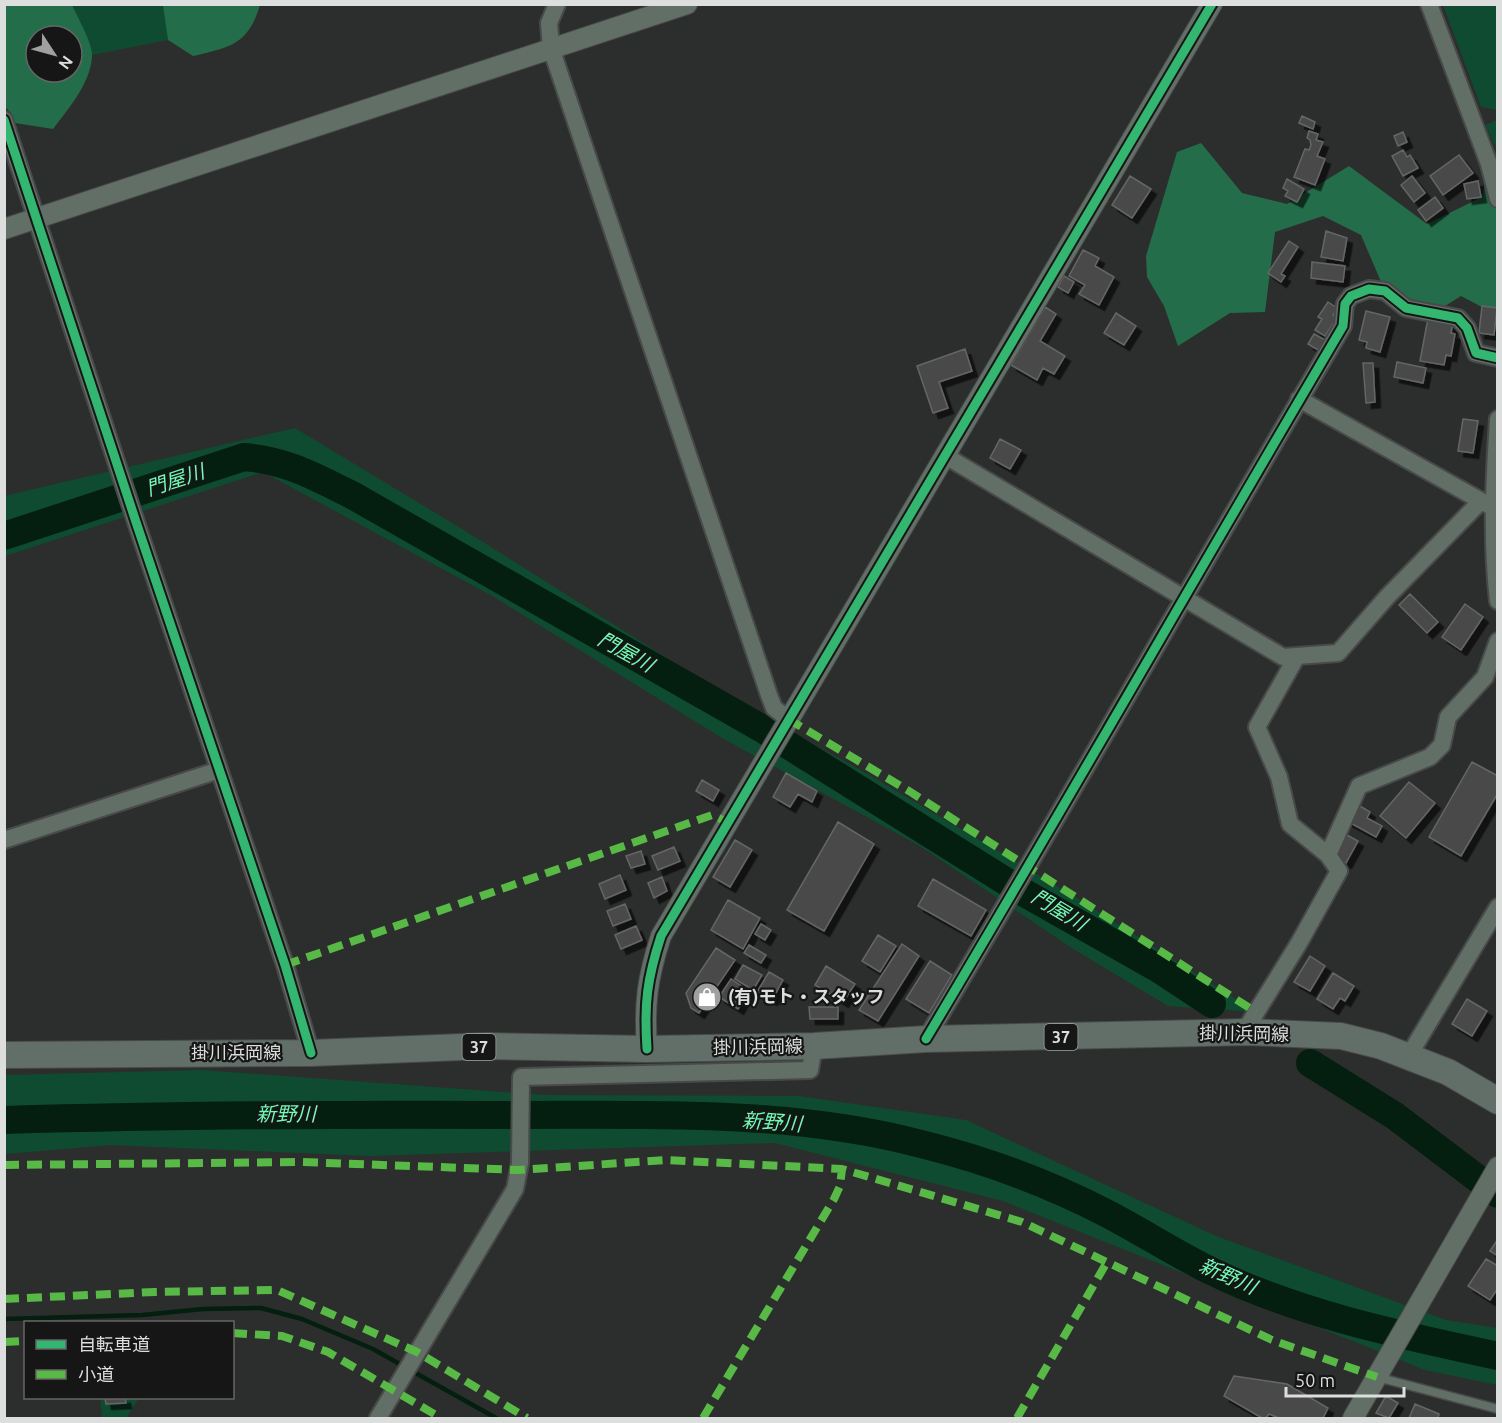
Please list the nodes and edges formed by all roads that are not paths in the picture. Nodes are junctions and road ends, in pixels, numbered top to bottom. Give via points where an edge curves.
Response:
1 (557, 4) edge
2 (687, 4) edge
3 (1212, 4) edge
4 (1429, 4) edge
5 (552, 48) junction
6 (4, 120) edge
7 (1497, 199) edge
8 (36, 219) junction
9 (4, 229) edge
10 (1497, 358) edge
11 (1299, 399) junction
12 (1497, 419) edge
13 (944, 455) junction
14 (1486, 504) junction
15 (1182, 598) junction
16 (1497, 601) edge
17 (1497, 641) edge
18 (1297, 656) junction
19 (788, 719) junction
20 (219, 770) junction
21 (4, 840) edge
22 (1328, 855) junction
23 (1497, 906) edge
24 (1244, 1032) junction
25 (926, 1039) junction
26 (814, 1046) junction
27 (647, 1049) junction
28 (311, 1053) junction
29 (4, 1055) edge
30 (1408, 1057) junction
31 (1497, 1101) edge
32 (1497, 1167) edge
33 (1379, 1374) junction
34 (1497, 1409) edge
35 (378, 1419) edge
36 (1353, 1419) edge

1 - 5 street via 549,23
2 - 5 street
3 - 13 street
4 - 7 street via 1489,164
5 - 8 street
5 - 19 street via 769,695 774,708
6 - 8 street
8 - 9 street
8 - 20 street
10 - 11 street via 1476,353 1467,328 1458,318 1406,308 1385,291 1369,289 1351,296 1345,304 1343,326
11 - 14 street
11 - 15 street
12 - 14 street
13 - 15 street
13 - 19 street
14 - 16 street
14 - 18 street via 1387,597 1338,653
15 - 18 street via 1283,657
15 - 25 street
17 - 22 street via 1485,677 1448,717 1442,745 1430,757 1359,786
18 - 22 street via 1257,727 1279,777 1290,824
19 - 27 street via 661,936 645,1007
20 - 21 street
20 - 28 street
22 - 24 street via 1339,871
23 - 30 street
24 - 25 main road, 掛川浜岡線 / 37
24 - 30 main road, 掛川浜岡線 / 37 via 1341,1036
25 - 26 main road, 掛川浜岡線 / 37
26 - 27 main road, 掛川浜岡線 / 37
26 - 35 street via 810,1070 521,1077 520,1162 514,1189
27 - 28 main road, 掛川浜岡線 / 37 via 487,1046
28 - 29 main road, 掛川浜岡線 / 37
30 - 31 main road, 掛川浜岡線 / 37 via 1448,1072
32 - 33 street
33 - 34 lane
33 - 36 street

